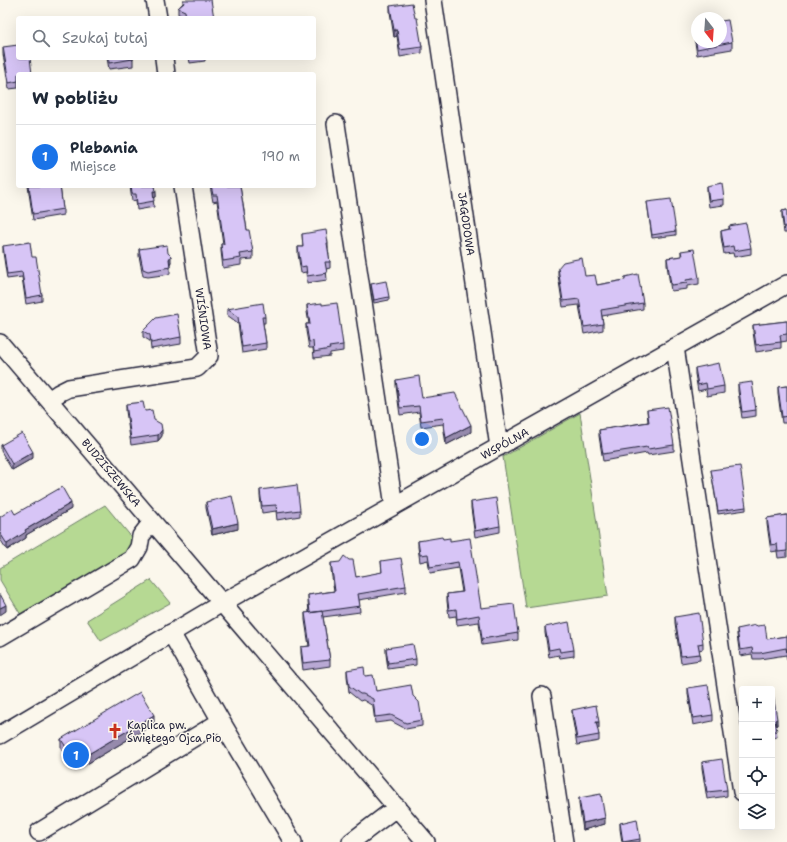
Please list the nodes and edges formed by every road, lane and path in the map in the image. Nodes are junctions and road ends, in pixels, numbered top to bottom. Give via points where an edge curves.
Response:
1 (155, 0) edge
2 (433, 0) edge
3 (158, 16) edge
4 (164, 60) edge
5 (166, 72) edge
6 (336, 124) dead end
7 (183, 188) edge
8 (787, 284) edge
9 (0, 343) edge
10 (675, 347) junction
11 (49, 400) junction
12 (499, 447) junction
13 (394, 506) junction
14 (152, 522) junction
15 (222, 603) junction
16 (171, 633) junction
17 (0, 637) edge
18 (542, 696) dead end
19 (221, 721) junction
20 (0, 735) edge
21 (739, 772) edge
22 (397, 808) junction
23 (39, 832) dead end
24 (292, 842) edge
25 (351, 842) edge
26 (426, 842) edge
27 (564, 842) edge

1 - 3 street
2 - 12 street, JAGODOWA
4 - 5 street
6 - 13 street
7 - 11 street, WIŚNIOWA via 209,356 197,368 69,388
8 - 10 street, WSPÓLNA
9 - 11 street, BUDZISZEWSKA
10 - 12 street, WSPÓLNA
10 - 21 street
11 - 14 street, BUDZISZEWSKA
12 - 13 street, WSPÓLNA
13 - 15 street, WSPÓLNA
14 - 15 street, BUDZISZEWSKA
14 - 17 street via 141,536 139,547 132,558
15 - 16 street, WSPÓLNA
15 - 22 street, BUDZISZEWSKA
16 - 19 street
16 - 20 street, WSPÓLNA
18 - 27 street
19 - 23 street
19 - 24 street
22 - 25 street
22 - 26 street, BUDZISZEWSKA

